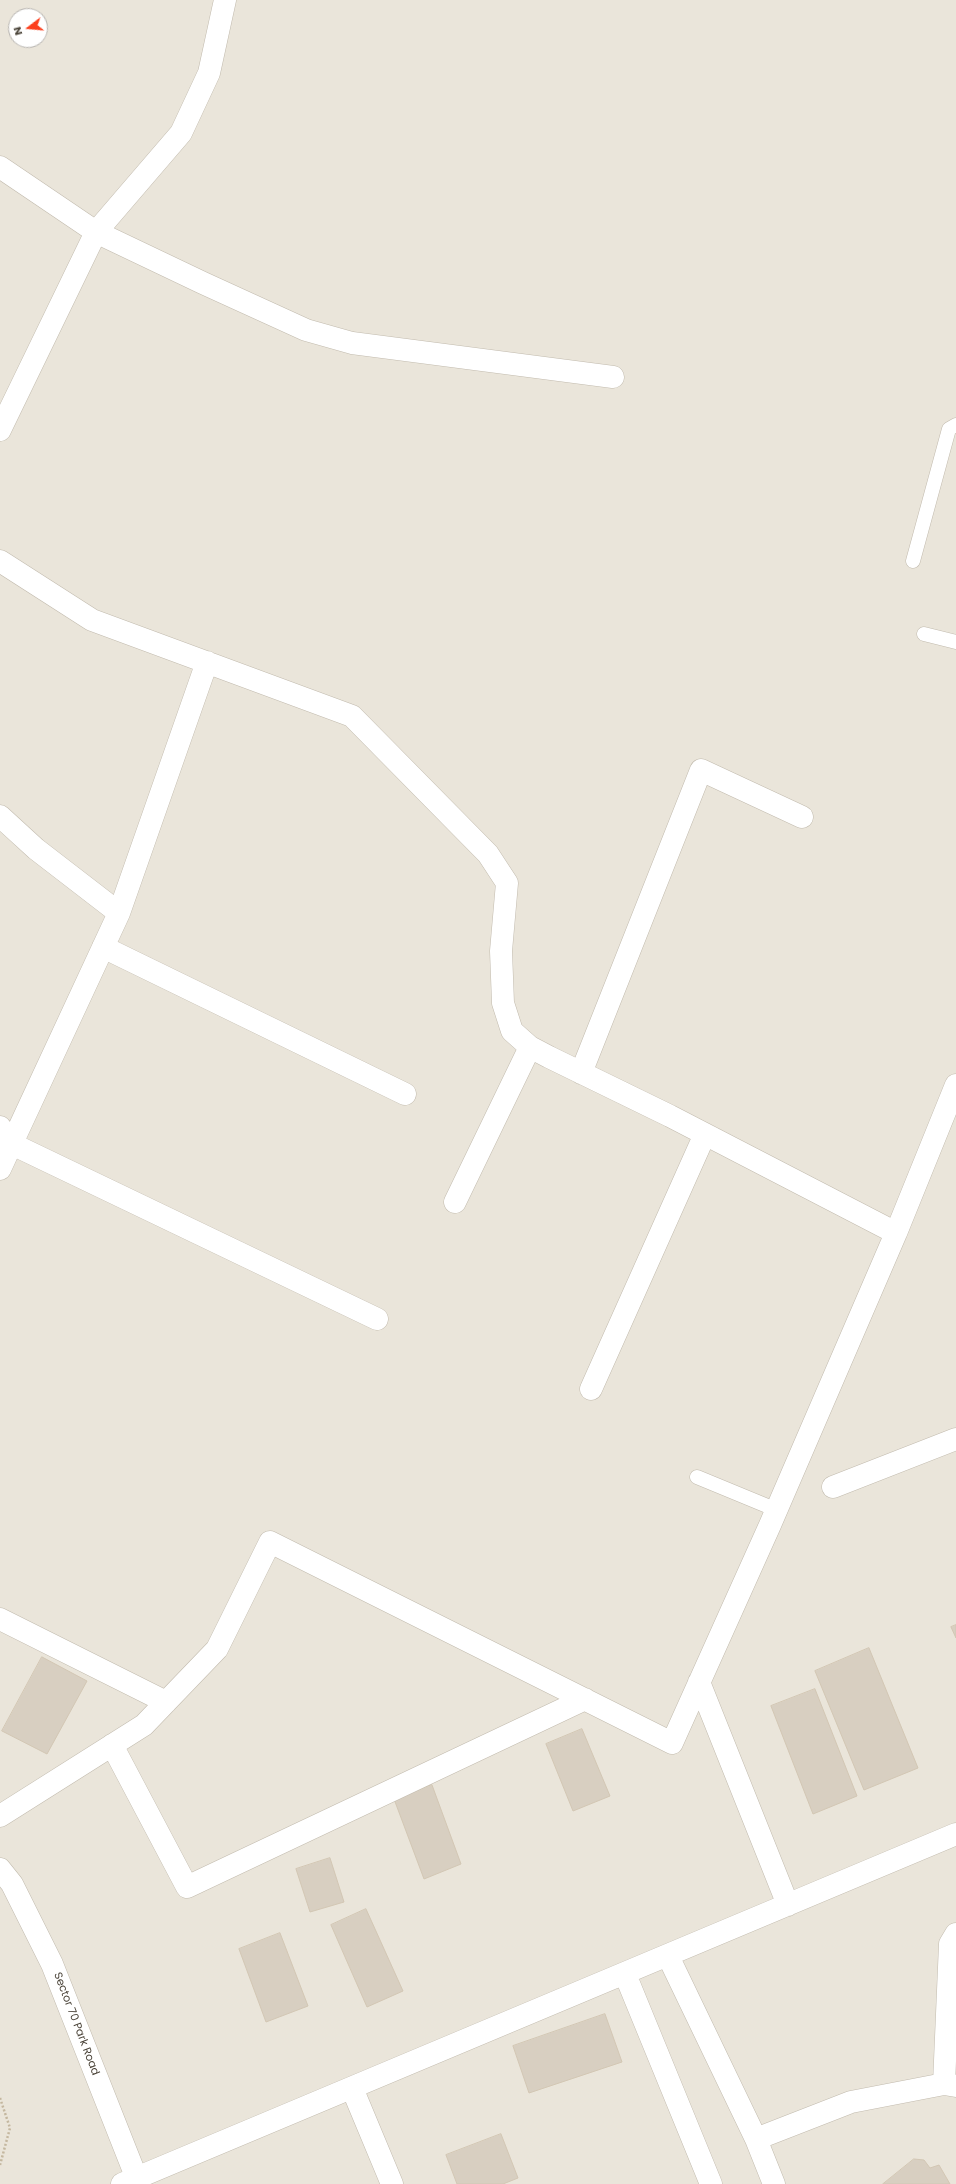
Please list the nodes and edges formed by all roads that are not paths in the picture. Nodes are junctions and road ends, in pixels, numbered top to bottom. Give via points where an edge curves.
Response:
1 (225, 0) edge
2 (0, 167) edge
3 (96, 232) junction
4 (613, 377) dead end
5 (956, 425) edge
6 (0, 430) edge
7 (0, 561) edge
8 (913, 561) dead end
9 (924, 634) dead end
10 (956, 642) edge
11 (207, 662) junction
12 (0, 816) edge
13 (802, 817) dead end
14 (119, 912) junction
15 (103, 947) junction
16 (530, 1047) junction
17 (581, 1073) junction
18 (956, 1086) edge
19 (405, 1094) dead end
20 (705, 1134) junction
21 (6, 1135) edge
22 (0, 1169) edge
23 (455, 1202) dead end
24 (896, 1233) junction
25 (377, 1319) dead end
26 (591, 1388) dead end
27 (956, 1439) edge
28 (698, 1477) dead end
29 (833, 1487) dead end
30 (777, 1510) junction
31 (0, 1619) edge
32 (699, 1682) junction
33 (585, 1699) junction
34 (166, 1702) junction
35 (112, 1745) junction
36 (0, 1816) edge
37 (956, 1834) edge
38 (0, 1869) edge
39 (788, 1905) junction
40 (956, 1934) edge
41 (668, 1956) junction
42 (625, 1974) junction
43 (950, 2085) edge
44 (352, 2088) junction
45 (756, 2140) junction
46 (132, 2182) edge
47 (392, 2184) edge
48 (711, 2184) edge
49 (774, 2184) edge

1 - 3 street via 209,73 181,133
2 - 3 street
3 - 4 street via 306,330 352,343
3 - 6 street
5 - 8 lane via 950,429
7 - 11 street via 92,620
9 - 10 lane
11 - 14 street
11 - 16 street via 352,716 488,854 507,883 501,951 503,1003 512,1031
12 - 14 street via 36,849
13 - 17 street via 701,770
14 - 15 street
15 - 19 street
15 - 21 street
16 - 17 street
16 - 23 street
17 - 20 street
18 - 24 street
20 - 24 street
20 - 26 street
21 - 22 street
21 - 25 street
24 - 30 street
27 - 29 street
28 - 30 lane
30 - 32 street
31 - 34 street
32 - 33 street via 672,1743
32 - 39 street
33 - 34 street via 270,1542 217,1649
33 - 35 street via 187,1887
34 - 35 street via 144,1725
35 - 36 street
37 - 39 street
38 - 46 street, Sector 70 Park Road via 12,1884 52,1964
39 - 41 street
40 - 43 street via 950,1944
41 - 42 street
41 - 45 street
42 - 44 street
42 - 48 street
43 - 45 street via 851,2102
44 - 46 street
44 - 47 street
45 - 49 street

